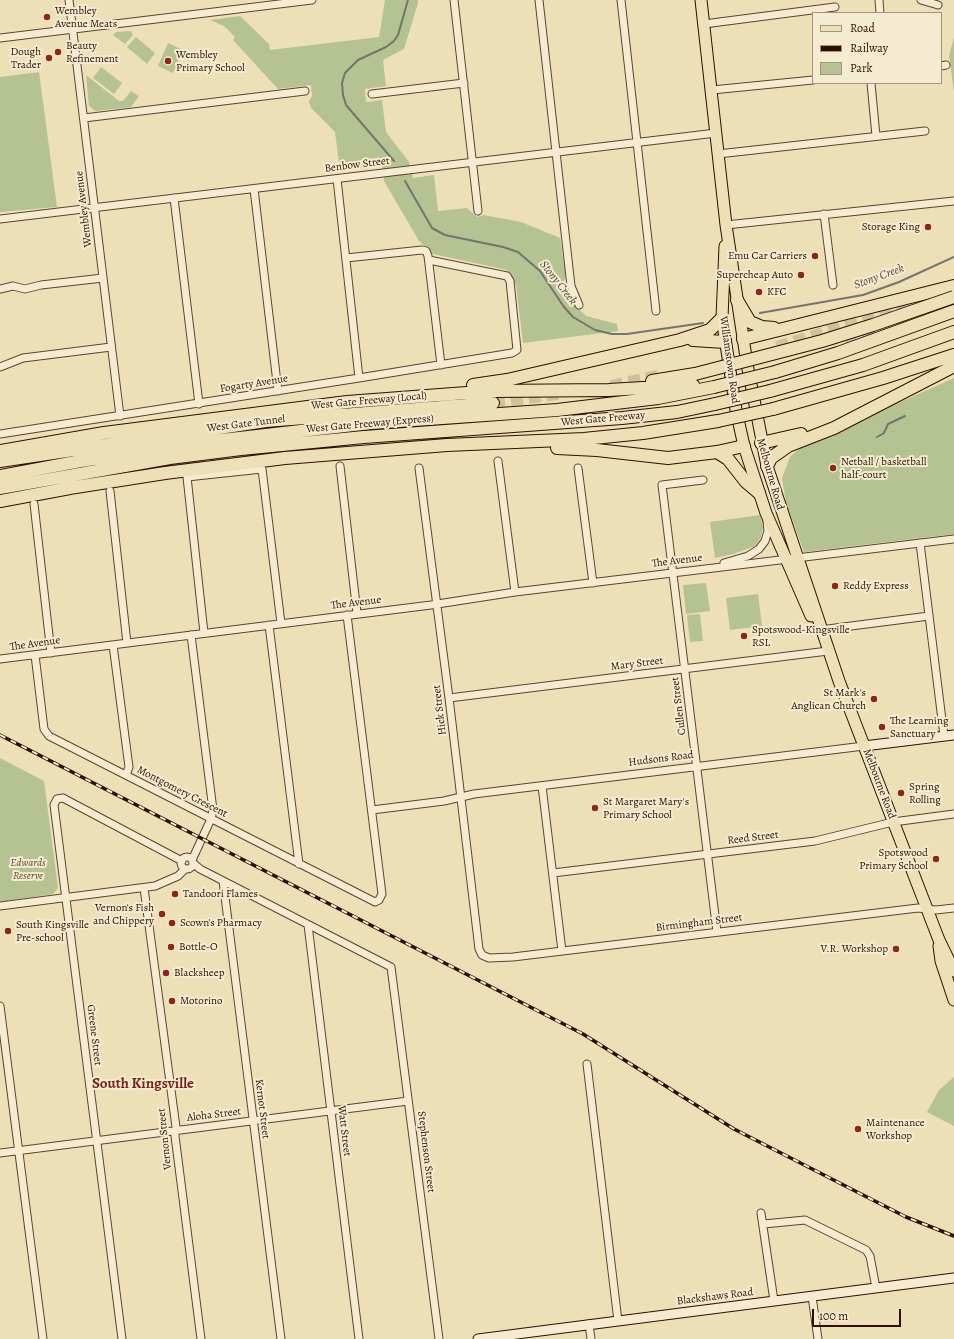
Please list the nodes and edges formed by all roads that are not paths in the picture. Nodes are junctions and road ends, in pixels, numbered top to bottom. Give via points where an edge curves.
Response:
1 (69, 0) edge
2 (312, 0) edge
3 (454, 0) edge
4 (539, 0) edge
5 (621, 0) edge
6 (701, 0) edge
7 (707, 0) edge
8 (879, 0) edge
9 (921, 0) edge
10 (938, 5) dead end
11 (835, 7) dead end
12 (880, 12) edge
13 (704, 24) junction
14 (73, 29) junction
15 (0, 38) edge
16 (812, 80) edge
17 (464, 83) junction
18 (871, 84) edge
19 (712, 90) junction
20 (305, 91) dead end
21 (372, 94) dead end
22 (84, 118) junction
23 (925, 131) dead end
24 (716, 133) junction
25 (876, 136) junction
26 (637, 143) junction
27 (556, 152) junction
28 (718, 154) junction
29 (472, 162) junction
30 (337, 179) junction
31 (254, 189) junction
32 (174, 198) junction
33 (954, 201) edge
34 (95, 208) junction
35 (478, 211) dead end
36 (824, 214) junction
37 (0, 219) edge
38 (726, 225) junction
39 (428, 256) junction
40 (346, 258) junction
41 (103, 278) junction
42 (833, 285) dead end
43 (954, 286) edge
44 (0, 290) edge
45 (954, 297) edge
46 (737, 300) junction
47 (579, 305) dead end
48 (656, 311) dead end
49 (954, 311) edge
50 (722, 318) junction
51 (796, 326) junction
52 (954, 332) edge
53 (743, 339) junction
54 (680, 340) junction
55 (725, 342) junction
56 (111, 347) junction
57 (954, 355) edge
58 (441, 365) junction
59 (954, 366) edge
60 (0, 367) edge
61 (360, 378) junction
62 (714, 385) junction
63 (539, 390) junction
64 (278, 391) junction
65 (347, 402) junction
66 (494, 403) tunnel mouth
67 (199, 404) junction
68 (120, 416) junction
69 (850, 419) junction
70 (0, 434) edge
71 (761, 443) junction
72 (744, 446) junction
73 (241, 449) junction
74 (386, 449) junction
75 (0, 451) edge
76 (717, 452) junction
77 (0, 461) edge
78 (498, 461) dead end
79 (340, 466) dead end
80 (767, 466) junction
81 (419, 468) dead end
82 (578, 468) dead end
83 (0, 476) edge
84 (703, 480) dead end
85 (0, 488) edge
86 (64, 489) junction
87 (110, 491) dead end
88 (759, 493) junction
89 (0, 501) edge
90 (34, 504) dead end
91 (766, 513) junction
92 (954, 539) edge
93 (920, 543) junction
94 (792, 559) junction
95 (715, 567) junction
96 (674, 572) junction
97 (593, 583) junction
98 (515, 592) junction
99 (437, 604) junction
100 (357, 613) junction
101 (347, 615) junction
102 (929, 616) junction
103 (280, 623) junction
104 (269, 625) junction
105 (820, 629) junction
106 (204, 633) junction
107 (191, 635) junction
108 (127, 643) junction
109 (113, 645) junction
110 (828, 651) junction
111 (51, 652) junction
112 (35, 655) junction
113 (0, 659) edge
114 (686, 669) junction
115 (450, 698) junction
116 (954, 735) edge
117 (944, 736) junction
118 (864, 746) junction
119 (697, 766) junction
120 (126, 775) junction
121 (542, 786) junction
122 (461, 797) junction
123 (372, 810) junction
124 (954, 814) edge
125 (211, 820) junction
126 (894, 822) junction
127 (708, 854) junction
128 (188, 863) junction
129 (299, 864) junction
130 (553, 874) junction
131 (223, 881) junction
132 (144, 888) junction
133 (66, 898) junction
134 (0, 906) edge
135 (954, 908) edge
136 (927, 909) junction
137 (308, 925) junction
138 (717, 932) junction
139 (939, 940) junction
140 (479, 949) joint
141 (562, 951) junction
142 (954, 971) edge
143 (954, 1000) edge
144 (0, 1006) edge
145 (587, 1064) dead end
146 (408, 1102) junction
147 (330, 1111) junction
148 (252, 1121) junction
149 (175, 1131) junction
150 (97, 1141) junction
151 (19, 1151) junction
152 (0, 1153) edge
153 (761, 1213) dead end
154 (764, 1224) junction
155 (954, 1278) edge
156 (876, 1288) junction
157 (812, 1296) junction
158 (774, 1301) junction
159 (618, 1321) junction
160 (589, 1324) junction
161 (43, 1339) edge
162 (122, 1339) edge
163 (201, 1339) edge
164 (280, 1339) edge
165 (359, 1339) edge
166 (439, 1339) edge
167 (478, 1339) edge
168 (591, 1339) edge
169 (818, 1339) edge

1 - 14 street, Wembley Avenue
2 - 14 street
3 - 17 street
4 - 27 street
5 - 26 street
6 - 13 main road, Williamstown Road
7 - 13 main road, Williamstown Road
8 - 12 street
9 - 10 street
11 - 13 street
13 - 19 main road, Williamstown Road
14 - 15 street
14 - 22 street, Wembley Avenue
16 - 19 street
17 - 21 street
17 - 29 street
18 - 25 street
19 - 24 main road, Williamstown Road
20 - 22 street
22 - 34 street, Wembley Avenue
23 - 25 street
24 - 26 street, Benbow Street
24 - 28 main road, Williamstown Road
25 - 28 street
26 - 27 street, Benbow Street
26 - 48 street
27 - 29 street, Benbow Street
27 - 47 street via 571,286
28 - 38 main road, Williamstown Road
29 - 30 street, Benbow Street
29 - 35 street
30 - 31 street, Benbow Street
30 - 40 street
31 - 32 street, Benbow Street
31 - 64 street
32 - 34 street, Benbow Street
32 - 67 street
33 - 36 street
34 - 37 street, Benbow Street
34 - 41 street, Wembley Avenue
36 - 38 street
36 - 42 street
38 - 46 main road, Williamstown Road
38 - 50 main road, Williamstown Road
39 - 40 street via 422,250
39 - 58 street
39 - 58 street, Fogarty Avenue via 507,276 510,281 518,347 512,353
40 - 61 street
41 - 44 street via 26,289 13,286
41 - 56 street, Wembley Avenue
43 - 51 highway
45 - 63 highway, bridge via 822,341 696,374 642,382
46 - 51 highway via 746,317 756,325 770,328
46 - 53 main road, Williamstown Road
49 - 62 highway, West Gate Freeway (Local), bridge via 838,353 741,381
50 - 54 highway via 710,330
50 - 55 main road, Williamstown Road
51 - 53 highway
52 - 73 highway, West Gate Freeway, bridge via 863,364 770,391 677,412
53 - 55 main road
53 - 71 main road, Melbourne Road
54 - 55 highway
54 - 65 highway via 507,380
55 - 72 main road, Williamstown Road
56 - 60 street via 23,358
56 - 68 street, Wembley Avenue
57 - 74 highway, bridge via 773,409 718,421 584,440
58 - 61 street, Fogarty Avenue
59 - 69 highway
61 - 64 street, Fogarty Avenue
62 - 63 highway, West Gate Freeway (Local)
62 - 83 highway, West Gate Freeway (Express) via 658,398 557,410 371,423 213,441
63 - 65 highway, West Gate Freeway (Local)
64 - 67 street, Fogarty Avenue
65 - 75 highway, West Gate Freeway (Local) via 104,433
66 - 77 highway, West Gate Tunnel via 266,421
67 - 68 street, Fogarty Avenue
68 - 70 street, Fogarty Avenue
69 - 71 highway
69 - 80 highway via 788,446 770,458
71 - 72 main road
71 - 80 main road, Melbourne Road
72 - 76 highway
72 - 88 main road, Melbourne Road
73 - 85 highway via 170,458
73 - 86 highway via 197,462
74 - 76 highway via 564,448 668,458
74 - 86 highway via 222,465
76 - 88 highway via 728,459 746,482
78 - 98 street
79 - 100 street
80 - 94 main road, Melbourne Road
81 - 99 street, Hick Street
82 - 97 street
84 - 96 street, Cullen Street via 662,485
86 - 89 highway
87 - 108 street
88 - 91 main road, Melbourne Road
90 - 111 street
91 - 94 main road, Melbourne Road
91 - 95 street, The Avenue via 768,531 759,549 748,556
92 - 93 street, The Avenue
93 - 94 street, The Avenue
93 - 102 street
94 - 95 street, The Avenue
94 - 105 main road, Melbourne Road via 811,617
95 - 96 street, The Avenue
96 - 97 street, The Avenue
96 - 114 street, Cullen Street
97 - 98 street, The Avenue
98 - 99 street, The Avenue
99 - 100 street, The Avenue
99 - 115 street, Hick Street
100 - 101 street, The Avenue
101 - 103 street, The Avenue
101 - 123 street
102 - 105 street
102 - 117 street
103 - 104 street, The Avenue
103 - 106 street via 262,469 187,477
104 - 106 street, The Avenue
104 - 129 street
105 - 110 main road, Melbourne Road
106 - 107 street, The Avenue
107 - 108 street, The Avenue
107 - 125 street via 212,801
108 - 109 street, The Avenue
109 - 111 street, The Avenue
109 - 120 street via 129,767
110 - 114 street, Mary Street
110 - 118 main road, Melbourne Road
111 - 112 street, The Avenue
112 - 113 street, The Avenue
112 - 120 street, Montgomery Crescent via 46,733
114 - 115 street, Mary Street
114 - 119 street, Cullen Street
115 - 122 street, Hick Street
116 - 117 main road, Hudsons Road
117 - 118 main road, Hudsons Road
118 - 119 street, Hudsons Road
118 - 126 main road, Melbourne Road
119 - 121 street, Hudsons Road
119 - 127 street, Cullen Street
120 - 125 street, Montgomery Crescent
121 - 122 street, Hudsons Road
121 - 130 street
122 - 123 street, Hudsons Road
122 - 140 street, Hick Street
123 - 129 street, Montgomery Crescent via 382,894 379,900 372,902
124 - 126 street, Reed Street
125 - 128 street
125 - 129 street, Montgomery Crescent
126 - 127 street, Reed Street via 815,842
126 - 136 main road, Melbourne Road
127 - 130 street, Reed Street
127 - 138 street, Cullen Street
128 - 131 street
128 - 132 street via 170,880
128 - 133 street, Greene Street via 63,798 58,799 54,805
130 - 141 street
131 - 137 street
131 - 148 street, Kernot Street
132 - 133 street
132 - 149 street, Vernon Street
133 - 134 street
133 - 150 street, Greene Street
135 - 136 street, Birmingham Street
136 - 138 street, Birmingham Street
136 - 139 main road, Melbourne Road
137 - 146 street, Stephenson Street via 391,967
137 - 147 street, Watt Street
138 - 141 street, Birmingham Street
139 - 142 main road, Melbourne Road
139 - 143 main road, Melbourne Road via 941,961
140 - 141 street, Birmingham Street via 482,955 500,958
144 - 151 street
145 - 159 street
146 - 147 street, Aloha Street
146 - 166 street, Stephenson Street
147 - 148 street, Aloha Street
147 - 165 street, Watt Street
148 - 149 street, Aloha Street
148 - 164 street, Kernot Street
149 - 150 street, Aloha Street
149 - 163 street, Vernon Street
150 - 151 street, Aloha Street
150 - 162 street, Greene Street
151 - 152 street, Aloha Street
151 - 161 street
153 - 154 street
154 - 156 street via 804,1220 866,1250 870,1256
154 - 158 street
155 - 156 main road, Blackshaws Road
156 - 157 main road, Blackshaws Road
157 - 158 main road, Blackshaws Road
157 - 169 street
158 - 159 main road, Blackshaws Road
159 - 160 main road, Blackshaws Road
160 - 167 main road, Blackshaws Road
160 - 168 street

